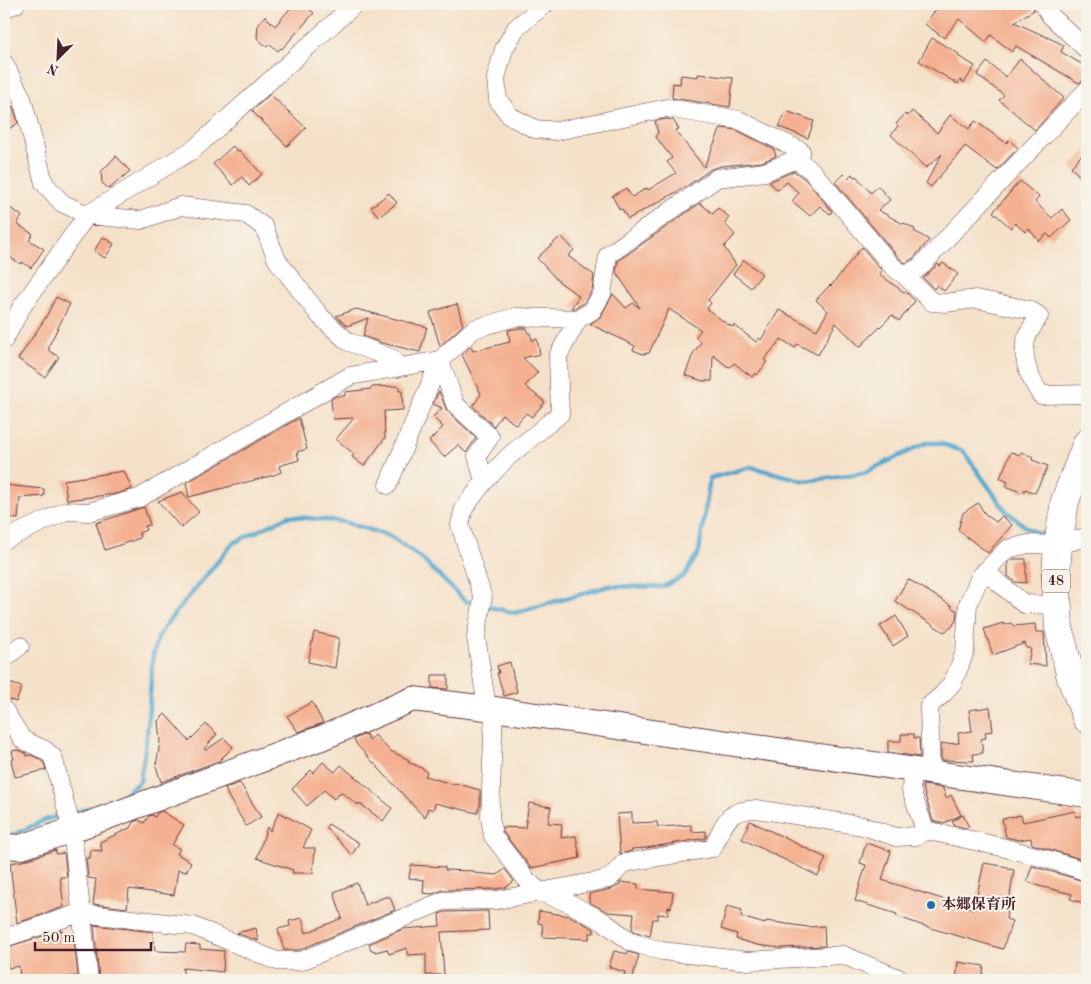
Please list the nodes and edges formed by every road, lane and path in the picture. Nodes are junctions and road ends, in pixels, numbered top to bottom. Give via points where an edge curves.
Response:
1 (16, 4) edge
2 (355, 4) edge
3 (545, 4) edge
4 (1043, 4) edge
5 (4, 10) edge
6 (1087, 50) edge
7 (4, 63) edge
8 (1087, 90) edge
9 (796, 159) junction
10 (87, 215) junction
11 (904, 275) junction
12 (578, 319) junction
13 (4, 340) edge
14 (440, 360) junction
15 (397, 368) junction
16 (1087, 394) edge
17 (1087, 443) edge
18 (484, 482) junction
19 (388, 485) dead end
20 (1087, 537) edge
21 (4, 540) edge
22 (1058, 545) junction
23 (985, 571) junction
24 (1058, 604) junction
25 (20, 646) dead end
26 (4, 659) edge
27 (494, 709) junction
28 (4, 710) edge
29 (1087, 719) edge
30 (921, 771) junction
31 (1087, 795) edge
32 (72, 830) junction
33 (925, 830) junction
34 (4, 846) edge
35 (1087, 872) edge
36 (540, 892) junction
37 (80, 913) junction
38 (4, 938) edge
39 (89, 980) edge
40 (904, 980) edge

1 - 5 street
2 - 10 street via 194,149
3 - 9 street via 516,28 504,50 496,78 498,100 510,116 535,129 557,131 667,108 694,112 739,120 801,151
4 - 6 street via 1050,15
7 - 10 street via 22,98 44,183 62,203
8 - 11 street via 919,268
9 - 11 street via 812,171 892,266
9 - 12 street via 765,172 717,178 608,255 602,294 592,311
10 - 13 street via 22,308
10 - 15 street via 141,220 181,206 246,214 264,227 277,260 320,316 347,341 393,359
11 - 16 street via 932,302 976,299 1030,310 1039,316 1026,339 1025,355 1029,377 1041,395
12 - 14 street via 515,317 474,330
12 - 18 street via 558,356 560,414 509,456
14 - 15 street
14 - 18 street via 455,404 490,437 477,456
14 - 19 street
15 - 21 street via 350,376 139,498 88,512 66,511
17 - 22 main road, 48 via 1065,501
18 - 27 street via 464,508 460,525 483,598 476,636 486,701
20 - 22 street
22 - 23 street via 1028,544 1007,549
22 - 24 main road, 48
23 - 24 street via 1024,604
23 - 30 street via 968,604 965,651 954,682 929,706
24 - 29 main road, 48 via 1071,678
25 - 26 street
27 - 30 street
27 - 32 street via 413,699 324,737
27 - 36 street via 490,817 493,836
28 - 32 street via 22,740 53,757
30 - 31 street
30 - 33 street via 911,790
32 - 34 street via 21,847
32 - 37 street
33 - 35 street via 1006,848
33 - 36 street via 917,836 896,837 864,826 741,810 726,821 713,848 624,863 609,879
36 - 37 street via 497,900 443,900 301,961 277,961 192,926
36 - 40 street via 604,922 631,942 662,951 748,960 843,955
37 - 38 street
37 - 39 street

